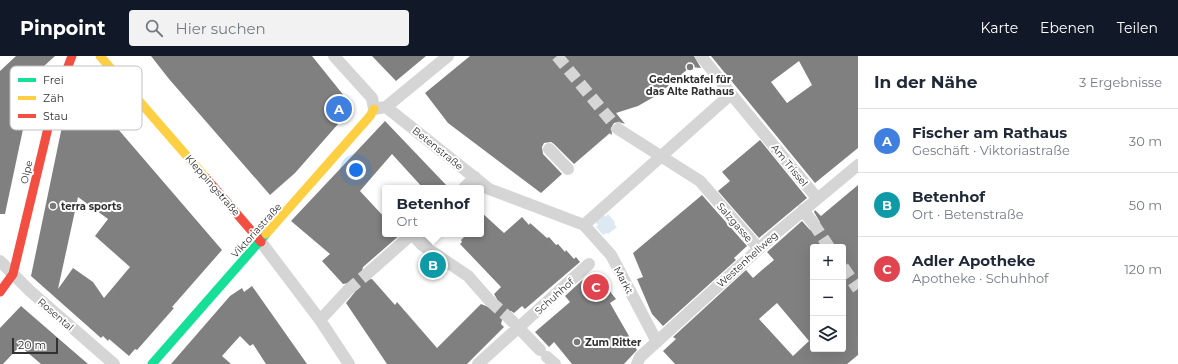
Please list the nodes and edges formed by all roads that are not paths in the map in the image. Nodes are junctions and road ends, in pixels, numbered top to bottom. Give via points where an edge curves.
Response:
1 (72, 56) edge
2 (100, 56) edge
3 (334, 56) edge
4 (448, 56) edge
5 (701, 56) edge
6 (68, 66) edge
7 (109, 66) edge
8 (732, 94) junction
9 (142, 103) edge
10 (380, 108) junction
11 (618, 129) tunnel mouth
12 (48, 130) edge
13 (549, 149) dead end
14 (660, 156) junction
15 (858, 165) edge
16 (568, 169) dead end
17 (475, 178) junction
18 (467, 185) edge
19 (480, 185) edge
20 (485, 192) edge
21 (817, 198) junction
22 (535, 205) joint
23 (804, 210) junction
24 (813, 224) tunnel mouth
25 (584, 225) junction
26 (409, 237) edge
27 (415, 237) edge
28 (431, 237) edge
29 (261, 242) junction
30 (422, 245) junction
31 (759, 248) junction
32 (0, 261) edge
33 (589, 264) dead end
34 (368, 273) tunnel mouth
35 (13, 274) junction
36 (348, 290) tunnel mouth
37 (0, 292) edge
38 (490, 300) tunnel mouth
39 (508, 318) tunnel mouth
40 (320, 320) junction
41 (519, 328) junction
42 (657, 342) junction
43 (547, 357) edge
44 (641, 362) edge
45 (114, 364) edge
46 (152, 364) edge
47 (349, 364) edge
48 (478, 364) edge

1 - 6 street, Olpe
2 - 7 street, Kleppingstraße
3 - 10 street, Betenstraße
4 - 10 street
5 - 8 street
8 - 14 street
8 - 21 street, Am Trissel
9 - 29 street, Kleppingstraße
10 - 17 street, Betenstraße
10 - 29 street, Viktoriastraße
11 - 14 street
12 - 35 street, Olpe
13 - 16 street
14 - 25 street
14 - 31 street, Salzgasse via 700,181
15 - 21 street, Westenhellweg
17 - 18 street
17 - 19 street, Betenstraße
20 - 22 street, Betenstraße
21 - 23 street, Westenhellweg
22 - 25 street, Markt
23 - 24 street
23 - 31 street, Westenhellweg
25 - 42 street, Markt via 611,255
26 - 34 street
27 - 30 street
28 - 30 street
29 - 40 street, Kleppingstraße
29 - 46 street, Viktoriastraße
30 - 38 street via 468,276
31 - 42 street, Westenhellweg
32 - 35 street, Rosental
33 - 41 street, Schuhhof
35 - 37 street, Olpe
35 - 45 street, Rosental
36 - 40 street
39 - 41 street
40 - 47 street, Kleppingstraße
41 - 43 street
41 - 48 street, Schuhhof
42 - 44 street, Westenhellweg

